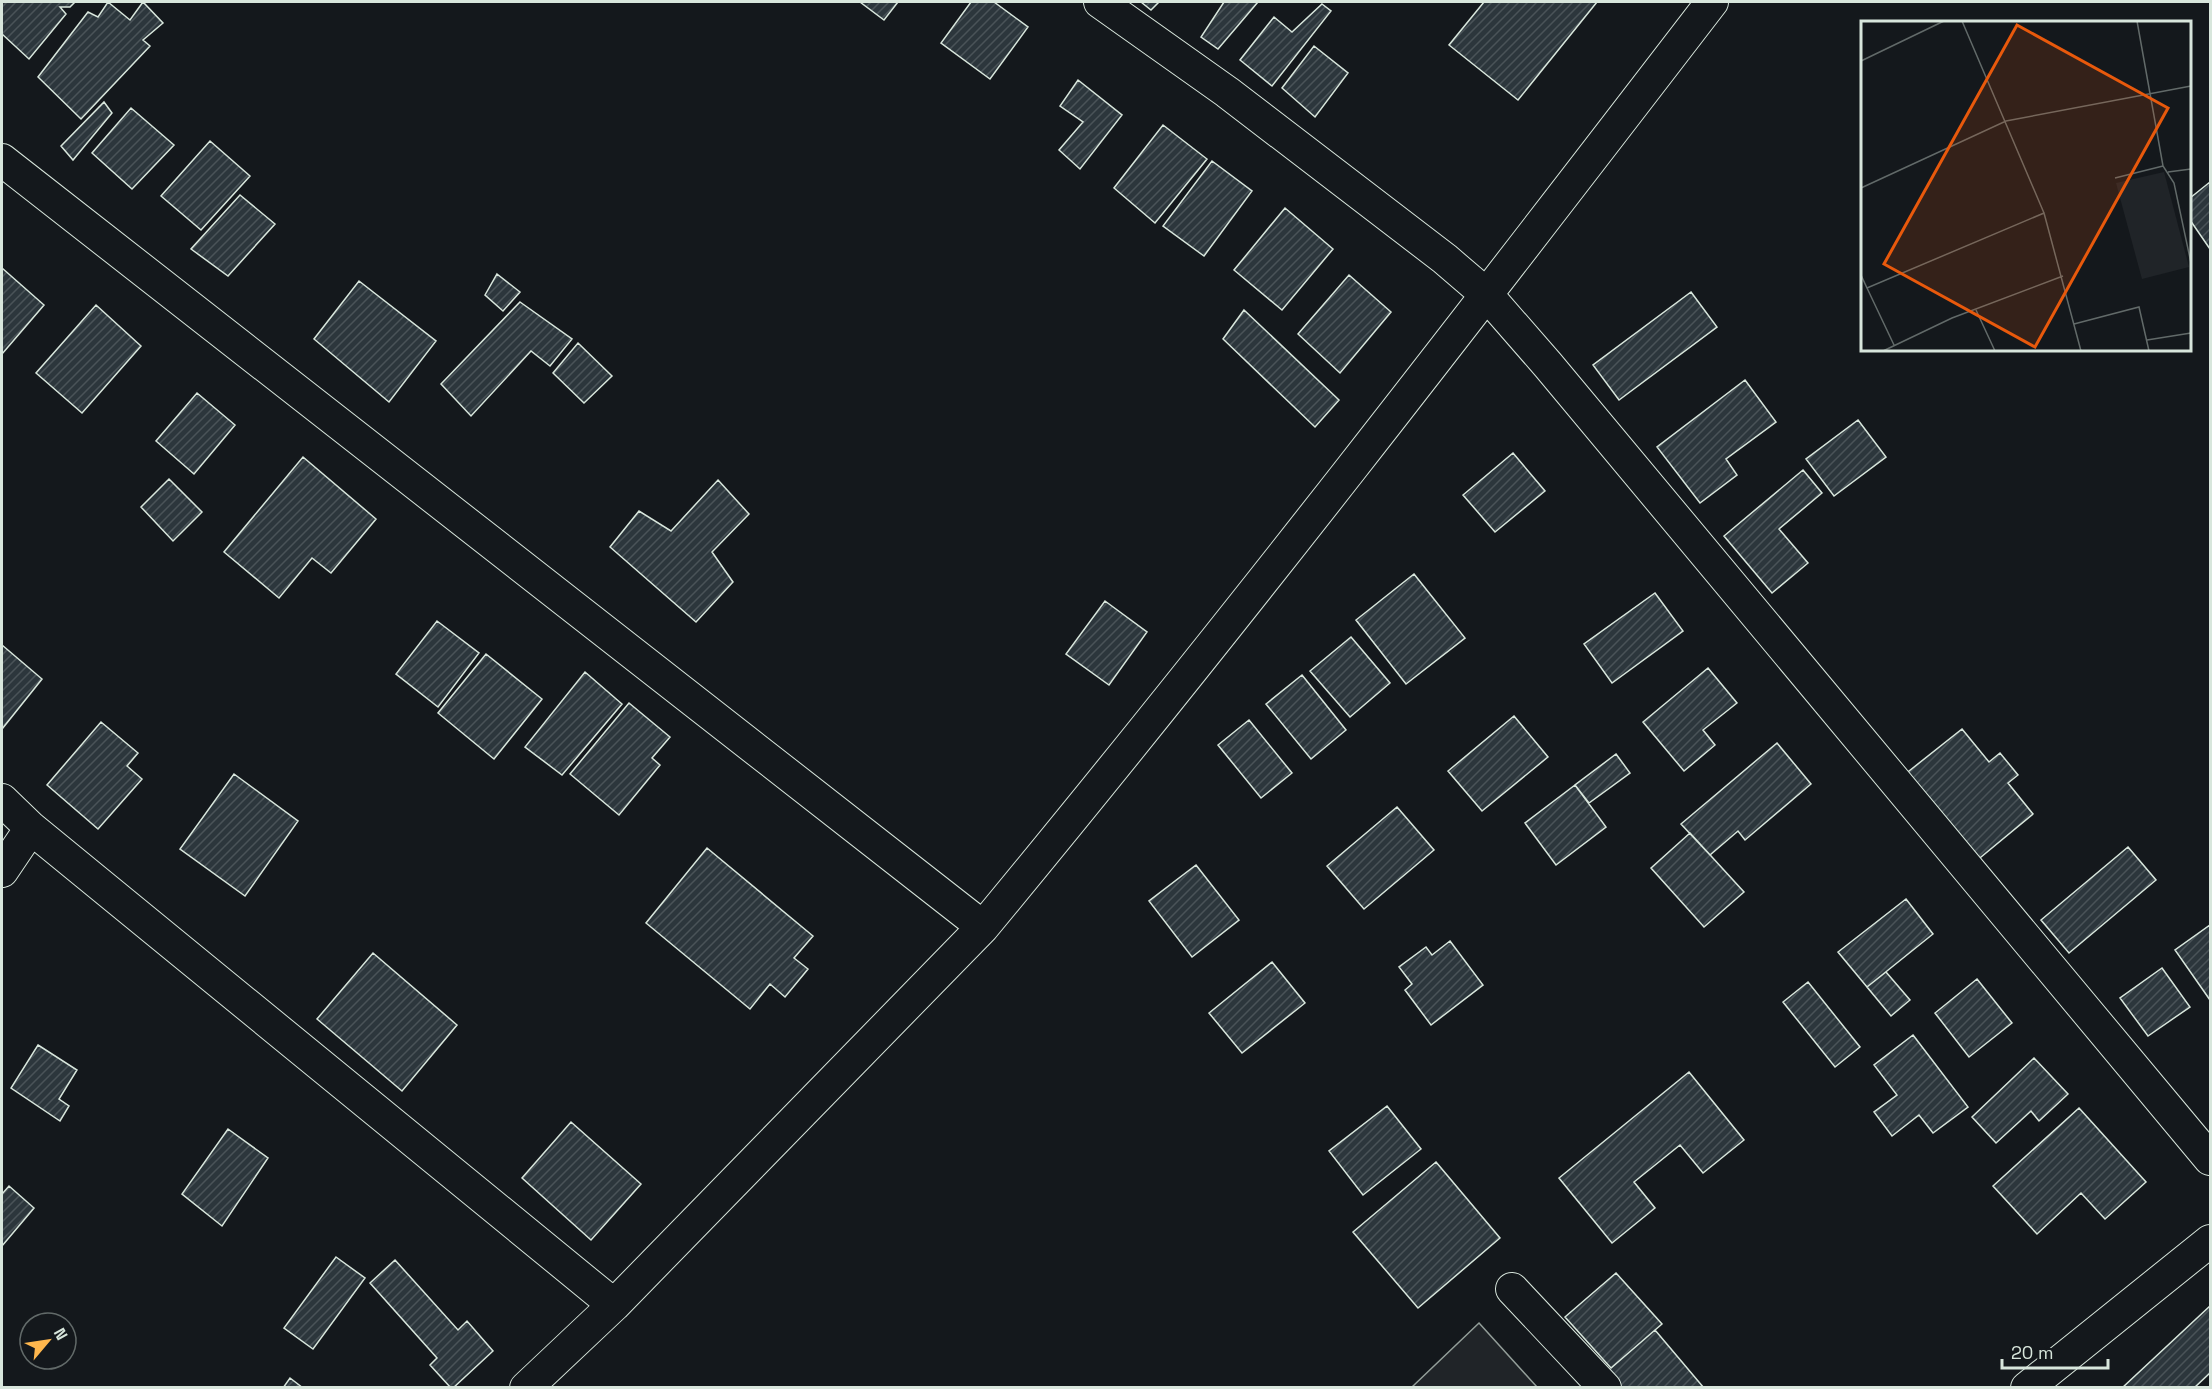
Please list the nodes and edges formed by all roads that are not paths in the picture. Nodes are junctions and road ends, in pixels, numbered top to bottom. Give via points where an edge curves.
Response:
1 (1100, 2) edge
2 (1712, 2) edge
3 (2, 160) edge
4 (1487, 295) junction
5 (2, 800) edge
6 (32, 828) junction
7 (2, 870) edge
8 (983, 927) junction
9 (2211, 1159) edge
10 (2211, 1241) edge
11 (1512, 1289) dead end
12 (614, 1305) junction
13 (526, 1388) edge
14 (1605, 1388) edge
15 (2027, 1388) edge

1 - 4 street via 1236,99
2 - 4 street
3 - 8 street
4 - 8 street via 1106,779
4 - 9 street
5 - 6 street
6 - 7 street
6 - 12 street
8 - 12 street
10 - 15 street
11 - 14 street
12 - 13 street

